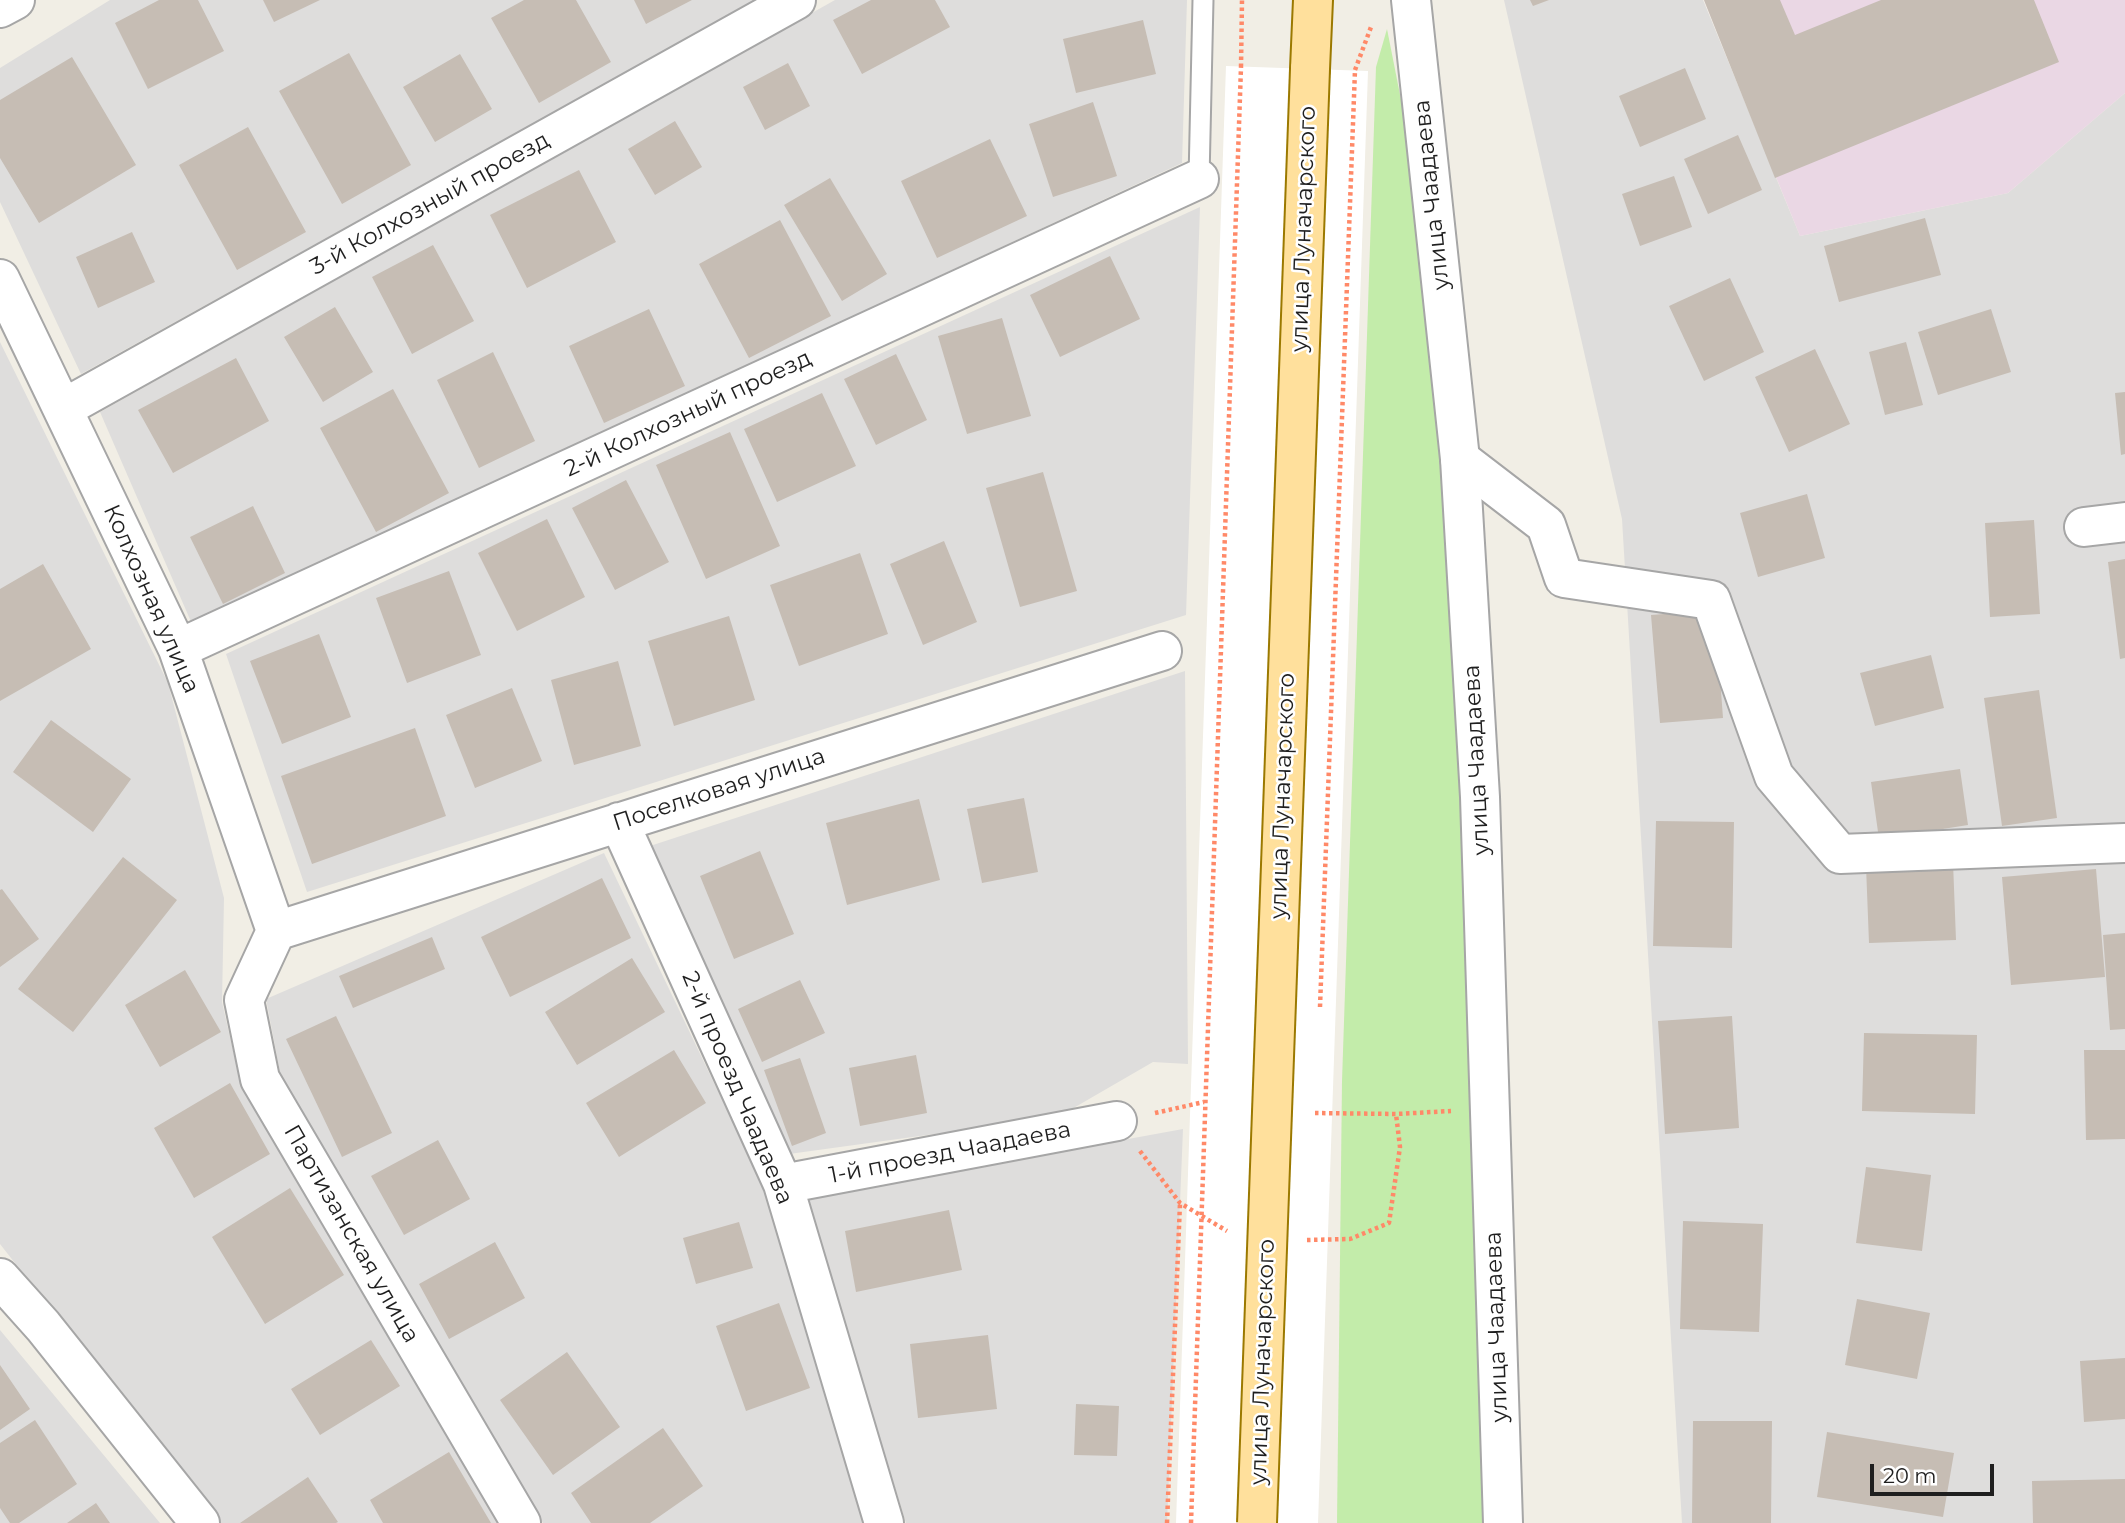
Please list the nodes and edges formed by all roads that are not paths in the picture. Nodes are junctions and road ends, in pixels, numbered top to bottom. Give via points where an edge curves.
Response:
1 (15, 0) edge
2 (796, 0) edge
3 (1203, 0) edge
4 (1313, 0) edge
5 (1411, 0) edge
6 (0, 8) edge
7 (1199, 178) joint
8 (0, 279) edge
9 (64, 408) junction
10 (1460, 459) junction
11 (2125, 522) edge
12 (2084, 527) dead end
13 (178, 649) junction
14 (1162, 650) dead end
15 (619, 822) junction
16 (2125, 843) edge
17 (276, 931) junction
18 (1117, 1121) road end
19 (783, 1184) junction
20 (0, 1278) edge
21 (200, 1523) edge
22 (522, 1523) edge
23 (884, 1523) edge
24 (1257, 1523) edge
25 (1503, 1523) edge

1 - 6 street
2 - 9 street, 3-й Колхозный проезд
3 - 7 lane
4 - 24 main road, улица Луначарского, bridge
5 - 10 street, улица Чаадаева
7 - 13 street, 2-й Колхозный проезд
8 - 9 street, Колхозная улица
9 - 13 street, Колхозная улица
10 - 16 street via 1546,526 1564,579 1712,600 1774,776 1840,854
10 - 25 street, улица Чаадаева via 1480,797
11 - 12 street
13 - 17 street, Колхозная улица
14 - 15 street, Поселковая улица
15 - 17 street, Поселковая улица
15 - 19 street, 2-й проезд Чаадаева
17 - 22 street, Партизанская улица via 244,1000 260,1079
18 - 19 street, 1-й проезд Чаадаева
19 - 23 street, 2-й проезд Чаадаева
20 - 21 street

